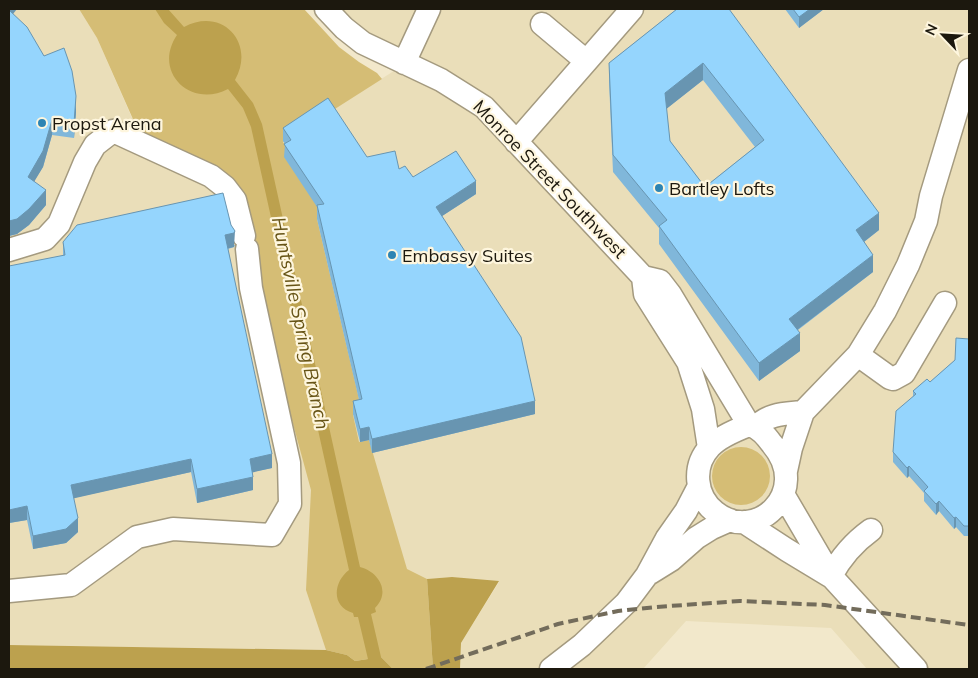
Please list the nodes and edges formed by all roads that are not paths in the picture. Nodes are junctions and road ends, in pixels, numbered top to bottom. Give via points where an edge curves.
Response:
1 (326, 9) edge
2 (429, 9) edge
3 (622, 12) edge
4 (542, 24) dead end
5 (586, 61) junction
6 (404, 63) junction
7 (969, 70) edge
8 (516, 142) junction
9 (9, 250) edge
10 (644, 277) junction
11 (945, 302) dead end
12 (858, 355) junction
13 (803, 412) junction
14 (753, 426) junction
15 (709, 448) junction
16 (786, 471) junction
17 (699, 486) junction
18 (783, 494) junction
19 (737, 521) junction
20 (871, 530) dead end
21 (647, 575) junction
22 (831, 576) junction
23 (9, 591) edge
24 (551, 669) edge
25 (916, 669) edge

1 - 6 street, Monroe Street Southwest via 352,36
2 - 6 street
3 - 5 street
4 - 5 street
5 - 8 street
6 - 8 street, Monroe Street Southwest via 448,84 484,107
7 - 12 street via 926,221 885,311
8 - 10 street, Monroe Street Southwest
9 - 23 street via 45,239 59,224 85,162 96,146 113,131 211,176 225,187 235,200 246,242 251,288 289,463 290,504 272,535 173,529 137,537 71,585
10 - 14 street, Monroe Street Southwest via 660,281 670,294
10 - 15 street via 645,294 688,362 703,409
11 - 12 street via 899,377 890,378
12 - 13 street
13 - 14 street via 770,416
13 - 16 street
14 - 15 street via 719,439
14 - 16 street, Monroe Street Southwest via 779,452
15 - 17 street via 698,472
16 - 18 street
17 - 19 street via 710,508
17 - 21 street
18 - 19 street via 768,514 756,520
18 - 22 street
19 - 21 street via 712,528
19 - 22 street
20 - 22 street via 847,551
21 - 24 street via 618,611
22 - 25 street

